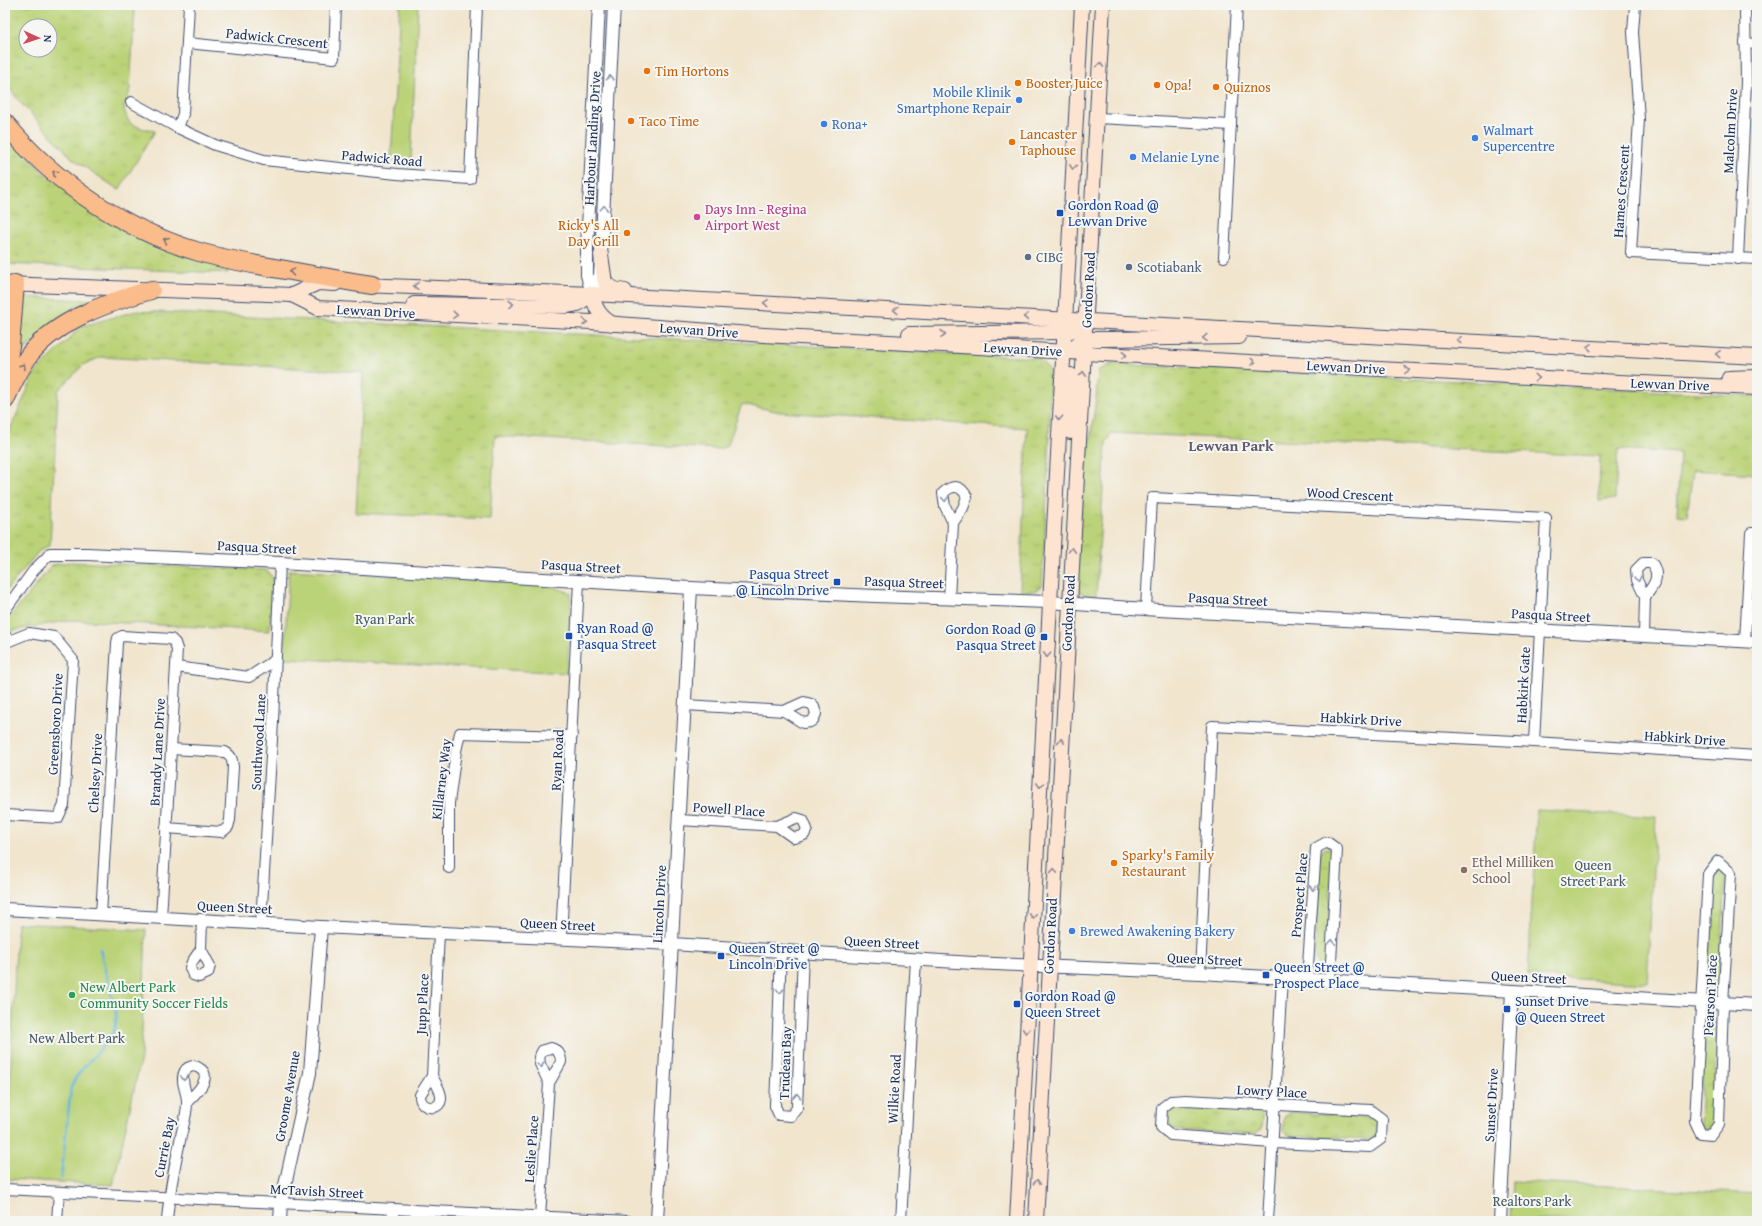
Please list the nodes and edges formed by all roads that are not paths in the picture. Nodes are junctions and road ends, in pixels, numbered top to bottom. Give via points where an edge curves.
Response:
1 (189, 5) edge
2 (336, 5) edge
3 (477, 5) edge
4 (599, 5) edge
5 (614, 5) edge
6 (1082, 5) edge
7 (1104, 5) edge
8 (1237, 5) edge
9 (1635, 5) edge
10 (1745, 5) edge
11 (188, 43) junction
12 (1745, 43) junction
13 (1757, 44) edge
14 (131, 102) dead end
15 (1098, 118) junction
16 (5, 123) edge
17 (1231, 125) junction
18 (178, 128) junction
19 (601, 255) junction
20 (1224, 257) dead end
21 (1738, 259) junction
22 (1757, 260) edge
23 (10, 284) edge
24 (372, 285) junction
25 (151, 290) junction
26 (592, 294) junction
27 (292, 295) junction
28 (693, 299) junction
29 (318, 308) junction
30 (1086, 320) junction
31 (613, 324) junction
32 (1067, 327) junction
33 (764, 335) junction
34 (1370, 336) junction
35 (1075, 349) junction
36 (1757, 357) edge
37 (1757, 377) edge
38 (5, 378) edge
39 (1619, 382) junction
40 (1757, 388) edge
41 (5, 400) edge
42 (953, 523) dead end
43 (1757, 533) edge
44 (50, 554) joint
45 (280, 563) junction
46 (579, 582) junction
47 (691, 588) junction
48 (1645, 597) dead end
49 (949, 599) junction
50 (1050, 602) junction
51 (1069, 603) junction
52 (1146, 609) junction
53 (5, 610) edge
54 (1540, 630) junction
55 (122, 636) joint
56 (1644, 636) junction
57 (6, 641) edge
58 (1751, 642) edge
59 (275, 660) junction
60 (176, 667) junction
61 (685, 705) junction
62 (784, 711) dead end
63 (572, 736) junction
64 (1534, 742) junction
65 (171, 749) junction
66 (1757, 756) edge
67 (5, 815) edge
68 (679, 820) junction
69 (777, 826) dead end
70 (166, 828) junction
71 (449, 868) dead end
72 (5, 909) edge
73 (101, 914) junction
74 (161, 918) junction
75 (202, 920) junction
76 (261, 923) junction
77 (321, 927) junction
78 (439, 933) junction
79 (561, 939) junction
80 (672, 944) junction
81 (201, 949) dead end
82 (781, 952) junction
83 (803, 953) junction
84 (916, 959) junction
85 (1030, 964) junction
86 (1048, 966) junction
87 (1200, 973) junction
88 (1282, 978) junction
89 (1306, 980) junction
90 (1330, 981) junction
91 (1512, 991) junction
92 (1702, 1002) junction
93 (1723, 1003) junction
94 (1757, 1005) edge
95 (432, 1076) dead end
96 (549, 1083) dead end
97 (187, 1102) dead end
98 (1274, 1106) junction
99 (1272, 1143) junction
100 (5, 1189) edge
101 (59, 1192) junction
102 (168, 1198) junction
103 (281, 1203) junction
104 (393, 1209) junction
105 (540, 1217) junction
106 (57, 1221) edge
107 (167, 1221) edge
108 (280, 1221) edge
109 (393, 1221) edge
110 (628, 1221) edge
111 (657, 1221) edge
112 (901, 1221) edge
113 (1017, 1221) edge
114 (1036, 1221) edge
115 (1268, 1221) edge
116 (1500, 1221) edge

1 - 11 street
2 - 11 street, Padwick Crescent via 334,58
3 - 18 street, Padwick Road via 470,179 264,160 215,145
4 - 26 street, Harbour Landing Drive via 587,254 587,275
19 -> 5 street, Harbour Landing Drive
6 -> 32 main road, Gordon Road
15 -> 7 main road, Gordon Road
8 - 17 street
9 - 21 street, Hames Crescent via 1633,32 1639,119 1631,253
10 - 12 street, Malcolm Drive
11 - 18 street via 183,114
12 - 13 street
12 - 21 street, Malcolm Drive via 1746,82
14 - 18 street, Padwick Road
15 - 17 street
15 - 30 main road, Gordon Road
24 -> 16 highway via 241,263 197,252 168,241 124,220 85,196 53,172
17 - 20 street
19 - 26 street, Harbour Landing Drive via 600,275
19 - 28 main road via 605,283 614,289
21 - 22 street, Hames Crescent
23 - 25 main road, Lewvan Drive
23 - 38 highway via 10,346
26 -> 24 main road, Lewvan Drive
24 - 27 main road, Lewvan Drive via 318,283
25 - 27 main road, Lewvan Drive
41 -> 25 highway via 31,354 52,334 90,311
26 - 28 main road, Lewvan Drive
29 -> 26 main road via 381,304 568,306 578,304
26 - 31 main road via 594,304 603,318
27 - 29 main road, Lewvan Drive
32 -> 28 main road, Lewvan Drive
29 -> 31 main road, Lewvan Drive
30 - 32 main road via 1083,327
30 - 34 main road
30 - 35 main road, Gordon Road
31 - 33 main road, Lewvan Drive
33 -> 32 main road
32 - 35 main road, Gordon Road
33 - 35 main road, Lewvan Drive
34 -> 35 main road via 1105,339
36 -> 34 main road
35 -> 39 main road, Lewvan Drive
35 -> 50 main road, Gordon Road
51 -> 35 main road, Gordon Road via 1074,497
37 - 39 main road
39 - 40 main road, Lewvan Drive
42 - 49 street
43 - 58 street via 1751,532
44 - 45 street, Pasqua Street
44 - 53 street via 34,570
45 - 46 street, Pasqua Street
45 - 59 street, Southwood Lane
46 - 47 street, Pasqua Street
46 - 63 street, Ryan Road
47 - 49 street, Pasqua Street
47 - 61 street, Lincoln Drive
48 - 56 street
49 - 50 street, Pasqua Street
50 - 51 street, Pasqua Street
50 -> 85 main road, Gordon Road
51 - 52 street, Pasqua Street
86 -> 51 main road, Gordon Road
52 - 54 street, Pasqua Street
52 - 54 street, Wood Crescent via 1152,498 1546,518
54 - 56 street, Pasqua Street
54 - 64 street, Habkirk Gate
55 - 60 street, Brandy Lane Drive via 171,640 177,650
55 - 73 street, Chelsey Drive via 118,638 117,643
56 - 58 street, Pasqua Street
57 - 67 street, Greensboro Drive via 29,633 54,637 73,660 64,806 58,818
59 - 60 street via 249,677
59 - 76 street, Southwood Lane
60 - 65 street, Brandy Lane Drive
61 - 62 street
61 - 68 street, Lincoln Drive
63 - 71 street, Killarney Way via 460,733 449,803
63 - 79 street, Ryan Road
64 - 66 street, Habkirk Drive
64 - 87 street, Habkirk Drive via 1212,726
65 - 70 street, Brandy Lane Drive
65 - 70 street via 224,752 230,755 233,767 230,820 228,827 222,832
68 - 69 street, Powell Place
68 - 80 street, Lincoln Drive
70 - 74 street, Brandy Lane Drive
72 - 73 street, Queen Street
73 - 74 street, Queen Street
74 - 75 street, Queen Street
75 - 76 street, Queen Street
75 - 81 street
76 - 77 street, Queen Street
77 - 78 street, Queen Street
77 - 103 street, Groome Avenue via 310,1073
78 - 79 street, Queen Street
78 - 95 street, Jupp Place
79 - 80 street, Queen Street
80 - 82 street, Queen Street
80 - 111 street, Lincoln Drive
82 - 83 street, Queen Street
82 -> 83 street, Trudeau Bay via 775,1106 779,1115 791,1116 797,1108
83 - 84 street, Queen Street
84 - 85 street, Queen Street
84 - 112 street, Wilkie Road
85 - 86 street, Queen Street
85 -> 113 main road, Gordon Road
86 - 87 street, Queen Street
114 -> 86 main road, Gordon Road
87 - 88 street, Queen Street
88 - 89 street, Queen Street
88 - 98 street
89 - 90 street, Queen Street
90 -> 89 street, Prospect Place via 1337,849 1328,842 1316,848
90 - 91 street, Queen Street
91 - 92 street, Queen Street
91 - 116 street, Sunset Drive
92 - 93 street, Queen Street
92 - 93 street, Pearson Place via 1695,1121 1701,1134 1711,1135 1719,1124
92 - 93 street, Pearson Place via 1708,874 1718,861 1731,873
93 - 94 street, Queen Street
96 - 105 street, Leslie Place
97 - 102 street, Currie Bay
98 - 99 street
98 - 99 street, Lowry Place via 1370,1110 1382,1119 1381,1139 1370,1147
98 - 99 street, Lowry Place via 1186,1100 1171,1102 1162,1108 1161,1127 1171,1136
99 - 115 street
100 - 101 street, McTavish Street
101 - 102 street, McTavish Street
101 - 106 street
102 - 103 street, McTavish Street
102 - 107 street, Currie Bay
103 - 104 street, McTavish Street
103 - 108 street, Groome Avenue
104 - 105 street, McTavish Street
104 - 109 street
105 - 110 street, McTavish Street

